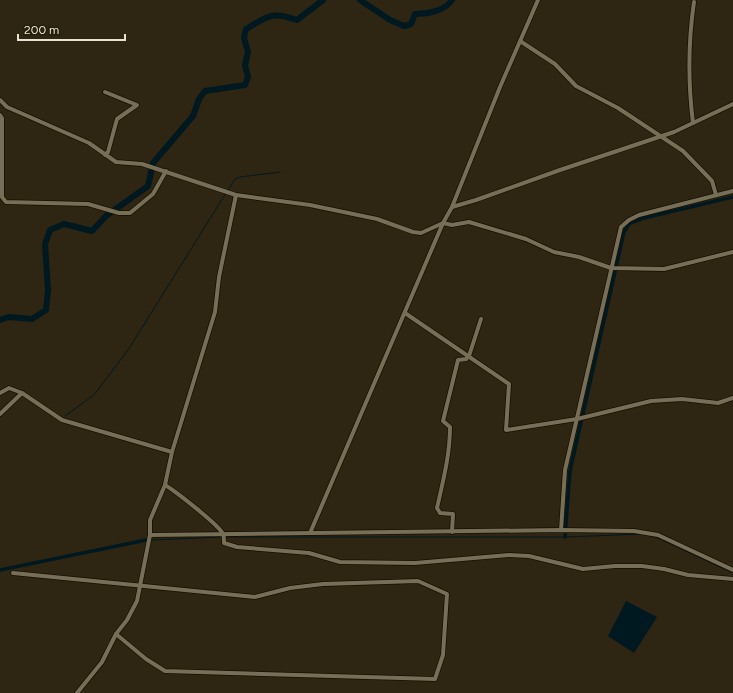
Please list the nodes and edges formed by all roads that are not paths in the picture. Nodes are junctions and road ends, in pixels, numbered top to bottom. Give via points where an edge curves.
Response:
1 (538, 0) edge
2 (694, 2) dead end
3 (520, 41) junction
4 (105, 92) dead end
5 (0, 100) edge
6 (733, 104) edge
7 (0, 115) edge
8 (693, 123) junction
9 (662, 136) junction
10 (105, 155) junction
11 (164, 171) junction
12 (733, 191) edge
13 (716, 194) junction
14 (236, 195) junction
15 (452, 207) junction
16 (443, 223) junction
17 (733, 252) edge
18 (610, 268) junction
19 (405, 313) junction
20 (481, 319) dead end
21 (469, 356) junction
22 (0, 393) edge
23 (22, 393) junction
24 (733, 398) edge
25 (0, 414) edge
26 (577, 419) junction
27 (172, 452) junction
28 (165, 485) junction
29 (561, 530) junction
30 (452, 532) junction
31 (310, 533) junction
32 (223, 536) junction
33 (149, 538) junction
34 (733, 570) edge
35 (13, 574) dead end
36 (733, 579) edge
37 (140, 586) junction
38 (116, 634) junction
39 (77, 693) edge

1 - 3 street
2 - 8 street via 688,80
3 - 9 street via 555,64 576,86 618,108
3 - 15 street
4 - 10 street via 137,105 117,119
5 - 10 street via 7,107 89,143
6 - 8 street
7 - 11 street via 2,197 6,202 88,204 120,213 130,212 154,194
8 - 9 street
9 - 13 street via 683,151 704,172 712,181
9 - 15 street
10 - 11 street via 116,162 142,164
11 - 14 street
12 - 13 street
13 - 18 street via 629,220 621,227
14 - 16 street via 377,219 413,232 421,233
14 - 27 street via 219,277 215,312
15 - 16 street
16 - 18 street via 452,225 469,222 494,228 554,252 579,257
16 - 19 street
17 - 18 street via 664,269
18 - 26 street
19 - 21 street
19 - 31 street
20 - 21 street
21 - 26 street via 509,384 506,430
21 - 30 street via 458,360 443,421 450,427 450,445 437,508 440,513 453,514
22 - 23 street via 9,388
23 - 25 street
23 - 27 street via 62,420
24 - 26 street via 718,403 682,399 651,401
26 - 29 street via 565,475
27 - 28 street
28 - 32 street via 174,490
28 - 33 street via 150,520
29 - 30 street
29 - 34 street via 650,533
30 - 31 street
31 - 32 street
32 - 33 street
32 - 36 street via 224,543 228,545 309,553 340,562 415,563 523,555 583,569 642,566 688,575
33 - 37 street
35 - 37 street
37 - 38 street via 137,601
37 - 38 street via 255,597 290,588 323,584 418,581 447,594 443,655 435,680 183,673 165,671
38 - 39 street via 102,662

